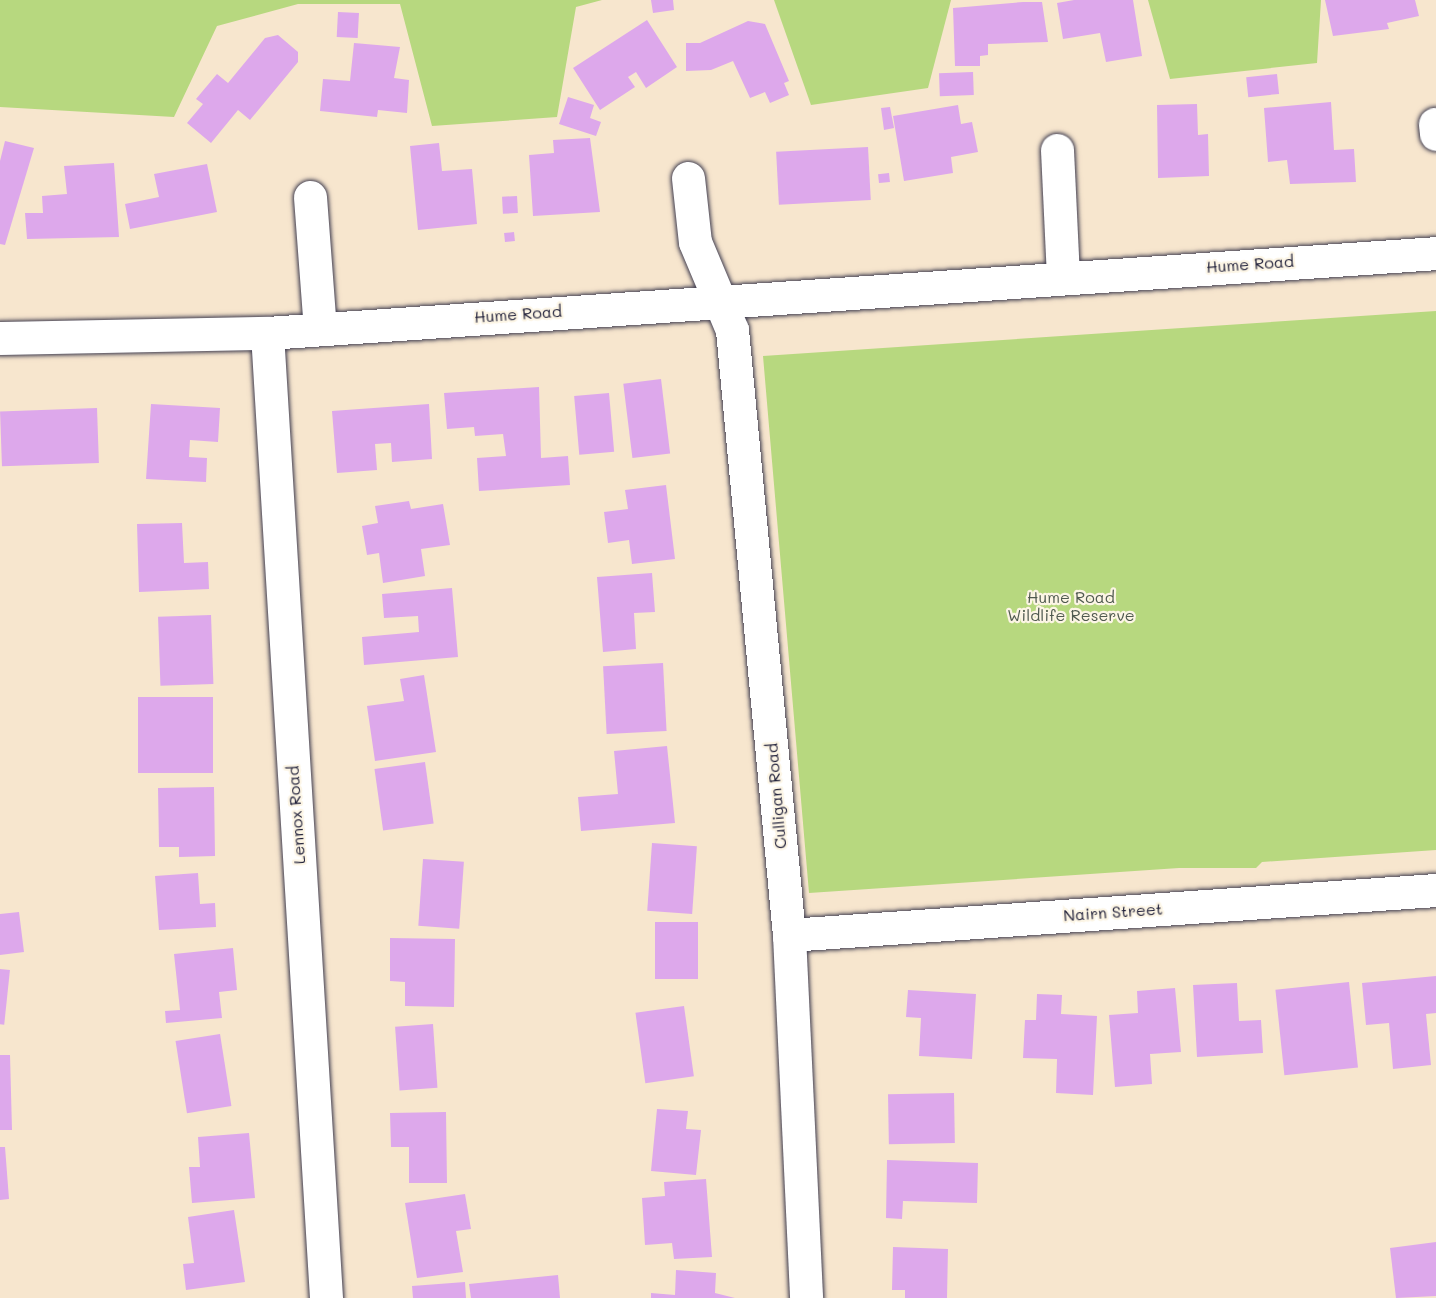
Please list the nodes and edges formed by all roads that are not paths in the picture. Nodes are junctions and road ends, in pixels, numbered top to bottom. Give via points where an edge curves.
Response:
1 (1436, 124) edge
2 (1436, 134) edge
3 (1057, 150) dead end
4 (688, 178) dead end
5 (310, 197) dead end
6 (1436, 253) edge
7 (1063, 276) junction
8 (716, 298) junction
9 (320, 329) junction
10 (267, 333) junction
11 (0, 338) edge
12 (1436, 890) edge
13 (789, 935) junction
14 (326, 1298) edge
15 (806, 1298) edge

1 - 2 street
3 - 7 street
4 - 8 street via 694,242
5 - 9 street
6 - 7 street, Hume Road
7 - 8 street, Hume Road
8 - 9 street, Hume Road
8 - 13 street, Culligan Road via 732,330
9 - 10 street, Hume Road
10 - 11 street, Hume Road
10 - 14 street, Lennox Road
12 - 13 street, Nairn Street
13 - 15 street, Culligan Road

